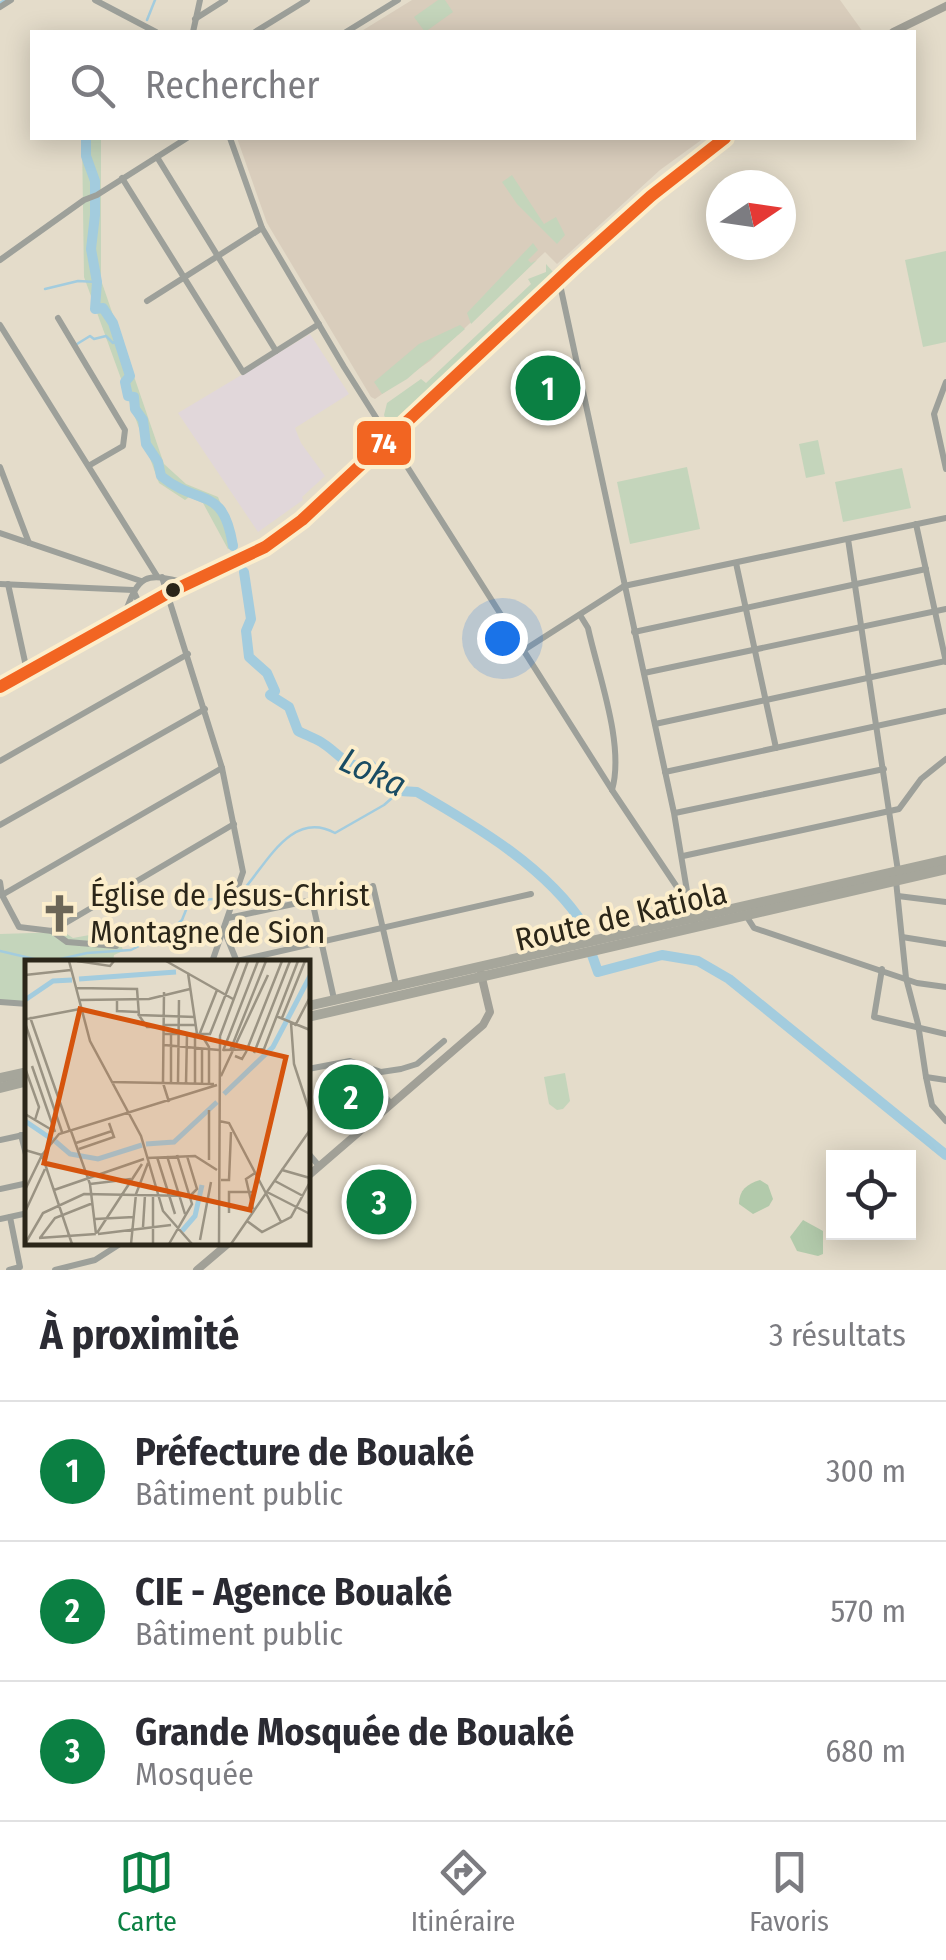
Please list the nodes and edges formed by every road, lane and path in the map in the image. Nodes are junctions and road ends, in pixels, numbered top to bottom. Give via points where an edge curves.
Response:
1 (11, 0) edge
2 (95, 0) edge
3 (200, 0) edge
4 (225, 0) edge
5 (308, 0) edge
6 (398, 0) edge
7 (387, 3) edge
8 (946, 6) edge
9 (0, 7) edge
10 (196, 18) junction
11 (152, 30) edge
12 (193, 30) edge
13 (259, 30) edge
14 (349, 30) edge
15 (897, 30) edge
16 (183, 140) edge
17 (231, 140) edge
18 (722, 140) edge
19 (156, 157) junction
20 (122, 178) junction
21 (262, 228) junction
22 (218, 256) junction
23 (0, 260) edge
24 (184, 278) junction
25 (559, 280) junction
26 (147, 300) dead end
27 (58, 318) dead end
28 (320, 324) junction
29 (0, 326) edge
30 (276, 350) junction
31 (946, 382) edge
32 (388, 439) junction
33 (90, 465) junction
34 (0, 467) edge
35 (946, 470) edge
36 (946, 518) edge
37 (916, 524) junction
38 (0, 533) edge
39 (848, 539) junction
40 (29, 543) junction
41 (736, 563) junction
42 (926, 568) junction
43 (160, 576) junction
44 (140, 582) junction
45 (4, 584) edge
46 (187, 584) junction
47 (856, 584) junction
48 (624, 586) junction
49 (133, 590) junction
50 (168, 593) junction
51 (140, 608) junction
52 (745, 608) junction
53 (946, 609) edge
54 (935, 611) junction
55 (124, 616) junction
56 (580, 616) junction
57 (862, 626) junction
58 (634, 632) junction
59 (524, 650) junction
60 (754, 650) junction
61 (188, 654) junction
62 (946, 662) edge
63 (27, 671) junction
64 (644, 673) junction
65 (869, 677) junction
66 (0, 686) edge
67 (765, 700) junction
68 (206, 709) junction
69 (946, 711) edge
70 (655, 724) junction
71 (876, 726) junction
72 (776, 748) junction
73 (946, 759) edge
74 (0, 761) edge
75 (222, 768) junction
76 (884, 770) junction
77 (665, 772) junction
78 (612, 790) junction
79 (891, 812) junction
80 (674, 813) junction
81 (234, 824) junction
82 (0, 825) edge
83 (683, 856) junction
84 (946, 860) edge
85 (946, 869) edge
86 (897, 875) junction
87 (0, 882) edge
88 (374, 886) dead end
89 (531, 894) dead end
90 (1, 896) edge
91 (898, 896) junction
92 (946, 902) edge
93 (689, 905) junction
94 (744, 914) junction
95 (227, 918) junction
96 (695, 921) junction
97 (224, 928) junction
98 (383, 928) junction
99 (52, 931) junction
100 (902, 937) junction
101 (321, 942) junction
102 (946, 944) edge
103 (116, 946) dead end
104 (213, 960) edge
105 (236, 960) edge
106 (245, 960) edge
107 (882, 969) junction
108 (480, 970) junction
109 (906, 978) junction
110 (396, 985) junction
111 (946, 987) edge
112 (334, 1000) junction
113 (0, 1002) edge
114 (25, 1004) edge
115 (310, 1006) edge
116 (310, 1016) edge
117 (920, 1030) junction
118 (946, 1034) edge
119 (444, 1041) dead end
120 (357, 1062) junction
121 (310, 1069) edge
122 (25, 1073) edge
123 (926, 1077) junction
124 (0, 1078) edge
125 (946, 1080) edge
126 (25, 1082) edge
127 (0, 1088) edge
128 (391, 1104) junction
129 (946, 1121) edge
130 (24, 1134) edge
131 (0, 1140) edge
132 (310, 1155) edge
133 (319, 1166) junction
134 (310, 1174) edge
135 (25, 1184) edge
136 (0, 1189) edge
137 (25, 1213) edge
138 (10, 1216) junction
139 (0, 1219) edge
140 (223, 1245) edge
141 (110, 1247) edge
142 (8, 1270) edge
143 (55, 1270) edge
144 (198, 1270) edge

1 - 9 street
2 - 11 street
3 - 10 street
4 - 10 street
5 - 13 street
6 - 7 street
7 - 14 street
8 - 15 main road
10 - 12 street
16 - 19 street
17 - 21 street
18 - 25 main road
19 - 20 street
19 - 22 street
20 - 23 street
20 - 24 street
21 - 22 street
21 - 28 street
22 - 24 street
22 - 30 street
24 - 26 street
24 - 30 street via 242,372
25 - 32 main road
25 - 48 street
27 - 33 street via 125,430 123,446
28 - 30 street
28 - 32 street
29 - 33 street
31 - 35 street via 934,414
32 - 46 main road via 265,547
32 - 59 street
33 - 43 street
34 - 40 street
36 - 37 street
37 - 39 street
37 - 42 street
38 - 40 street
39 - 41 street
39 - 47 street
40 - 44 street
41 - 48 street
41 - 52 street
42 - 47 street
42 - 54 street
43 - 44 street
43 - 46 street
43 - 50 street
44 - 49 street
45 - 49 street
45 - 63 street
46 - 50 main road
47 - 52 street
47 - 57 street
48 - 56 street
48 - 58 street
49 - 51 street
49 - 55 street
50 - 51 main road
50 - 61 street
51 - 55 main road
52 - 58 street
52 - 60 street
53 - 54 street
54 - 57 street
54 - 62 street
55 - 63 main road
56 - 59 street
56 - 78 street via 614,747
57 - 60 street
57 - 65 street
58 - 64 street
59 - 78 street
60 - 64 street
60 - 67 street
61 - 68 street
61 - 74 street
62 - 65 street
63 - 66 main road
64 - 70 street
65 - 67 street
65 - 71 street
67 - 70 street
67 - 72 street
68 - 75 street
68 - 82 street
69 - 71 street
70 - 77 street
71 - 72 street
71 - 76 street
72 - 77 street
73 - 79 street
75 - 81 street
75 - 90 street
76 - 79 street
76 - 80 street
77 - 80 street
78 - 93 street
79 - 83 street
79 - 86 street
80 - 83 street
81 - 95 street via 243,874
81 - 99 street
83 - 93 street
84 - 86 highway, Route de Katiola
85 - 86 highway, Route de Katiola
86 - 91 street
86 - 94 highway, Route de Katiola
86 - 96 highway, Route de Katiola
87 - 90 street
88 - 98 street
89 - 98 street
90 - 99 street via 20,928
91 - 92 street
91 - 100 street
93 - 96 street
94 - 96 highway, Route de Katiola
94 - 107 street via 754,928
95 - 97 street
95 - 101 street via 312,900
96 - 108 highway, Route de Katiola
97 - 104 street
97 - 105 street
98 - 101 street
98 - 110 street
99 - 103 street via 67,942
100 - 102 street
100 - 109 street
101 - 106 street
101 - 112 street
107 - 109 street
107 - 117 street via 874,1017
108 - 110 highway, Route de Katiola
108 - 116 highway, Route de Katiola
108 - 128 main road via 488,1020
109 - 111 street
109 - 117 street
110 - 112 highway, Route de Katiola
112 - 115 highway, Route de Katiola
113 - 114 street
117 - 118 street
117 - 123 street
119 - 120 street via 401,1069 381,1072
120 - 121 street
120 - 128 street
122 - 124 highway
123 - 125 street
123 - 129 street via 932,1105
126 - 127 highway
128 - 133 main road
130 - 131 street
132 - 133 street
133 - 134 main road
135 - 136 street
137 - 138 street
138 - 139 street
138 - 142 street via 20,1267
140 - 144 main road
141 - 143 street via 95,1260

